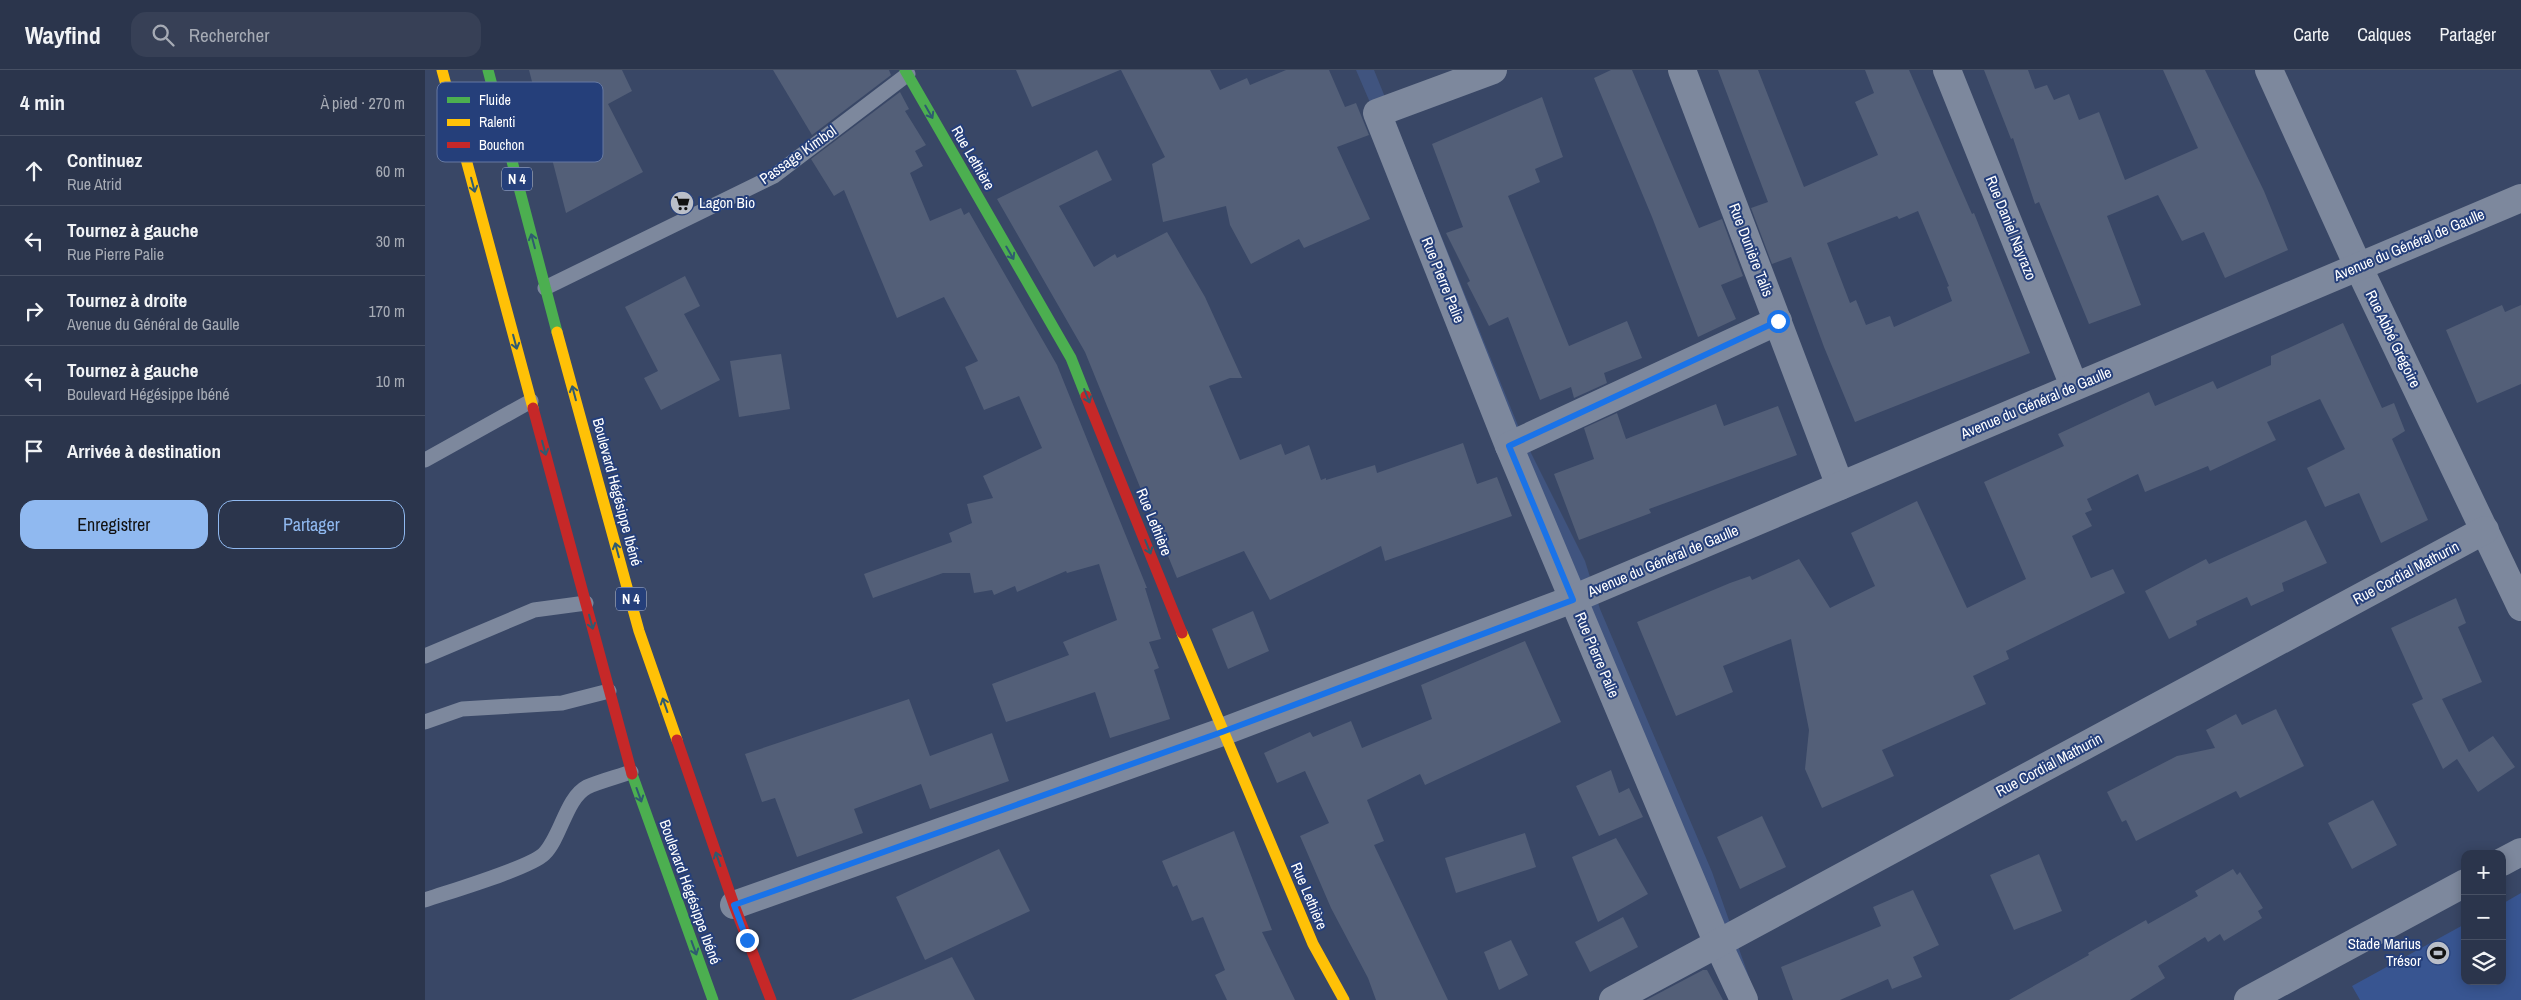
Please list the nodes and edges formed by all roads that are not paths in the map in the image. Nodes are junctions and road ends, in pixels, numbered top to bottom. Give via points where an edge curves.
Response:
1 (1493, 70) edge
2 (1682, 70) edge
3 (1947, 70) edge
4 (2269, 70) edge
5 (906, 72) edge
6 (467, 162) edge
7 (512, 162) edge
8 (2521, 198) edge
9 (2358, 266) junction
10 (545, 288) junction
11 (1778, 321) junction
12 (2074, 386) junction
13 (531, 401) junction
14 (1509, 446) junction
15 (425, 460) edge
16 (1840, 486) junction
17 (2485, 530) junction
18 (1573, 600) junction
19 (586, 603) junction
20 (2521, 607) edge
21 (425, 656) edge
22 (609, 691) junction
23 (425, 722) edge
24 (1222, 732) junction
25 (631, 772) junction
26 (2521, 852) edge
27 (2506, 860) edge
28 (2461, 884) edge
29 (425, 900) edge
30 (734, 905) junction
31 (1718, 944) junction
32 (713, 1000) edge
33 (771, 1000) edge
34 (1344, 1000) edge
35 (1613, 1000) edge
36 (1744, 1000) edge
37 (2248, 1000) edge

1 - 14 street, Rue Pierre Palie via 1377,114
2 - 11 street, Rue Dunière Talis
3 - 12 street, Rue Daniel Nayrazo
4 - 9 street, Rue Abbé Grégoire
5 - 10 lane, Passage Kimbol via 773,176
5 -> 24 main road, Rue Lethière via 1071,358
6 -> 13 main road, Boulevard Hégésippe Ibéné
10 -> 7 main road, Boulevard Hégésippe Ibéné / N 4
8 - 9 street, Avenue du Général de Gaulle
9 - 12 street, Avenue du Général de Gaulle
9 - 17 street, Rue Abbé Grégoire
30 -> 10 main road, Boulevard Hégésippe Ibéné / N 4 via 639,631
11 - 14 street
11 - 16 street, Rue Dunière Talis
12 - 16 street, Avenue du Général de Gaulle
13 - 15 lane
13 -> 19 main road, Boulevard Hégésippe Ibéné
14 - 18 street, Rue Pierre Palie
16 - 18 street, Avenue du Général de Gaulle
17 - 20 street, Rue Abbé Grégoire
17 - 31 street, Rue Cordial Mathurin
18 - 24 street, Avenue du Général de Gaulle
18 - 31 street, Rue Pierre Palie
19 - 21 lane via 534,610
19 -> 22 main road, Boulevard Hégésippe Ibéné
22 - 23 lane via 562,703 462,709
22 - 25 main road, Boulevard Hégésippe Ibéné
24 - 30 street, Avenue du Général de Gaulle
24 - 34 main road, Rue Lethière via 1313,944
25 - 29 lane via 585,788 573,802 555,840 542,856
25 -> 32 main road, Boulevard Hégésippe Ibéné
26 - 27 street
28 - 37 street
30 - 33 main road, Boulevard Hégésippe Ibéné / N 4
31 - 35 street, Rue Cordial Mathurin
31 - 36 street, Rue Pierre Palie

